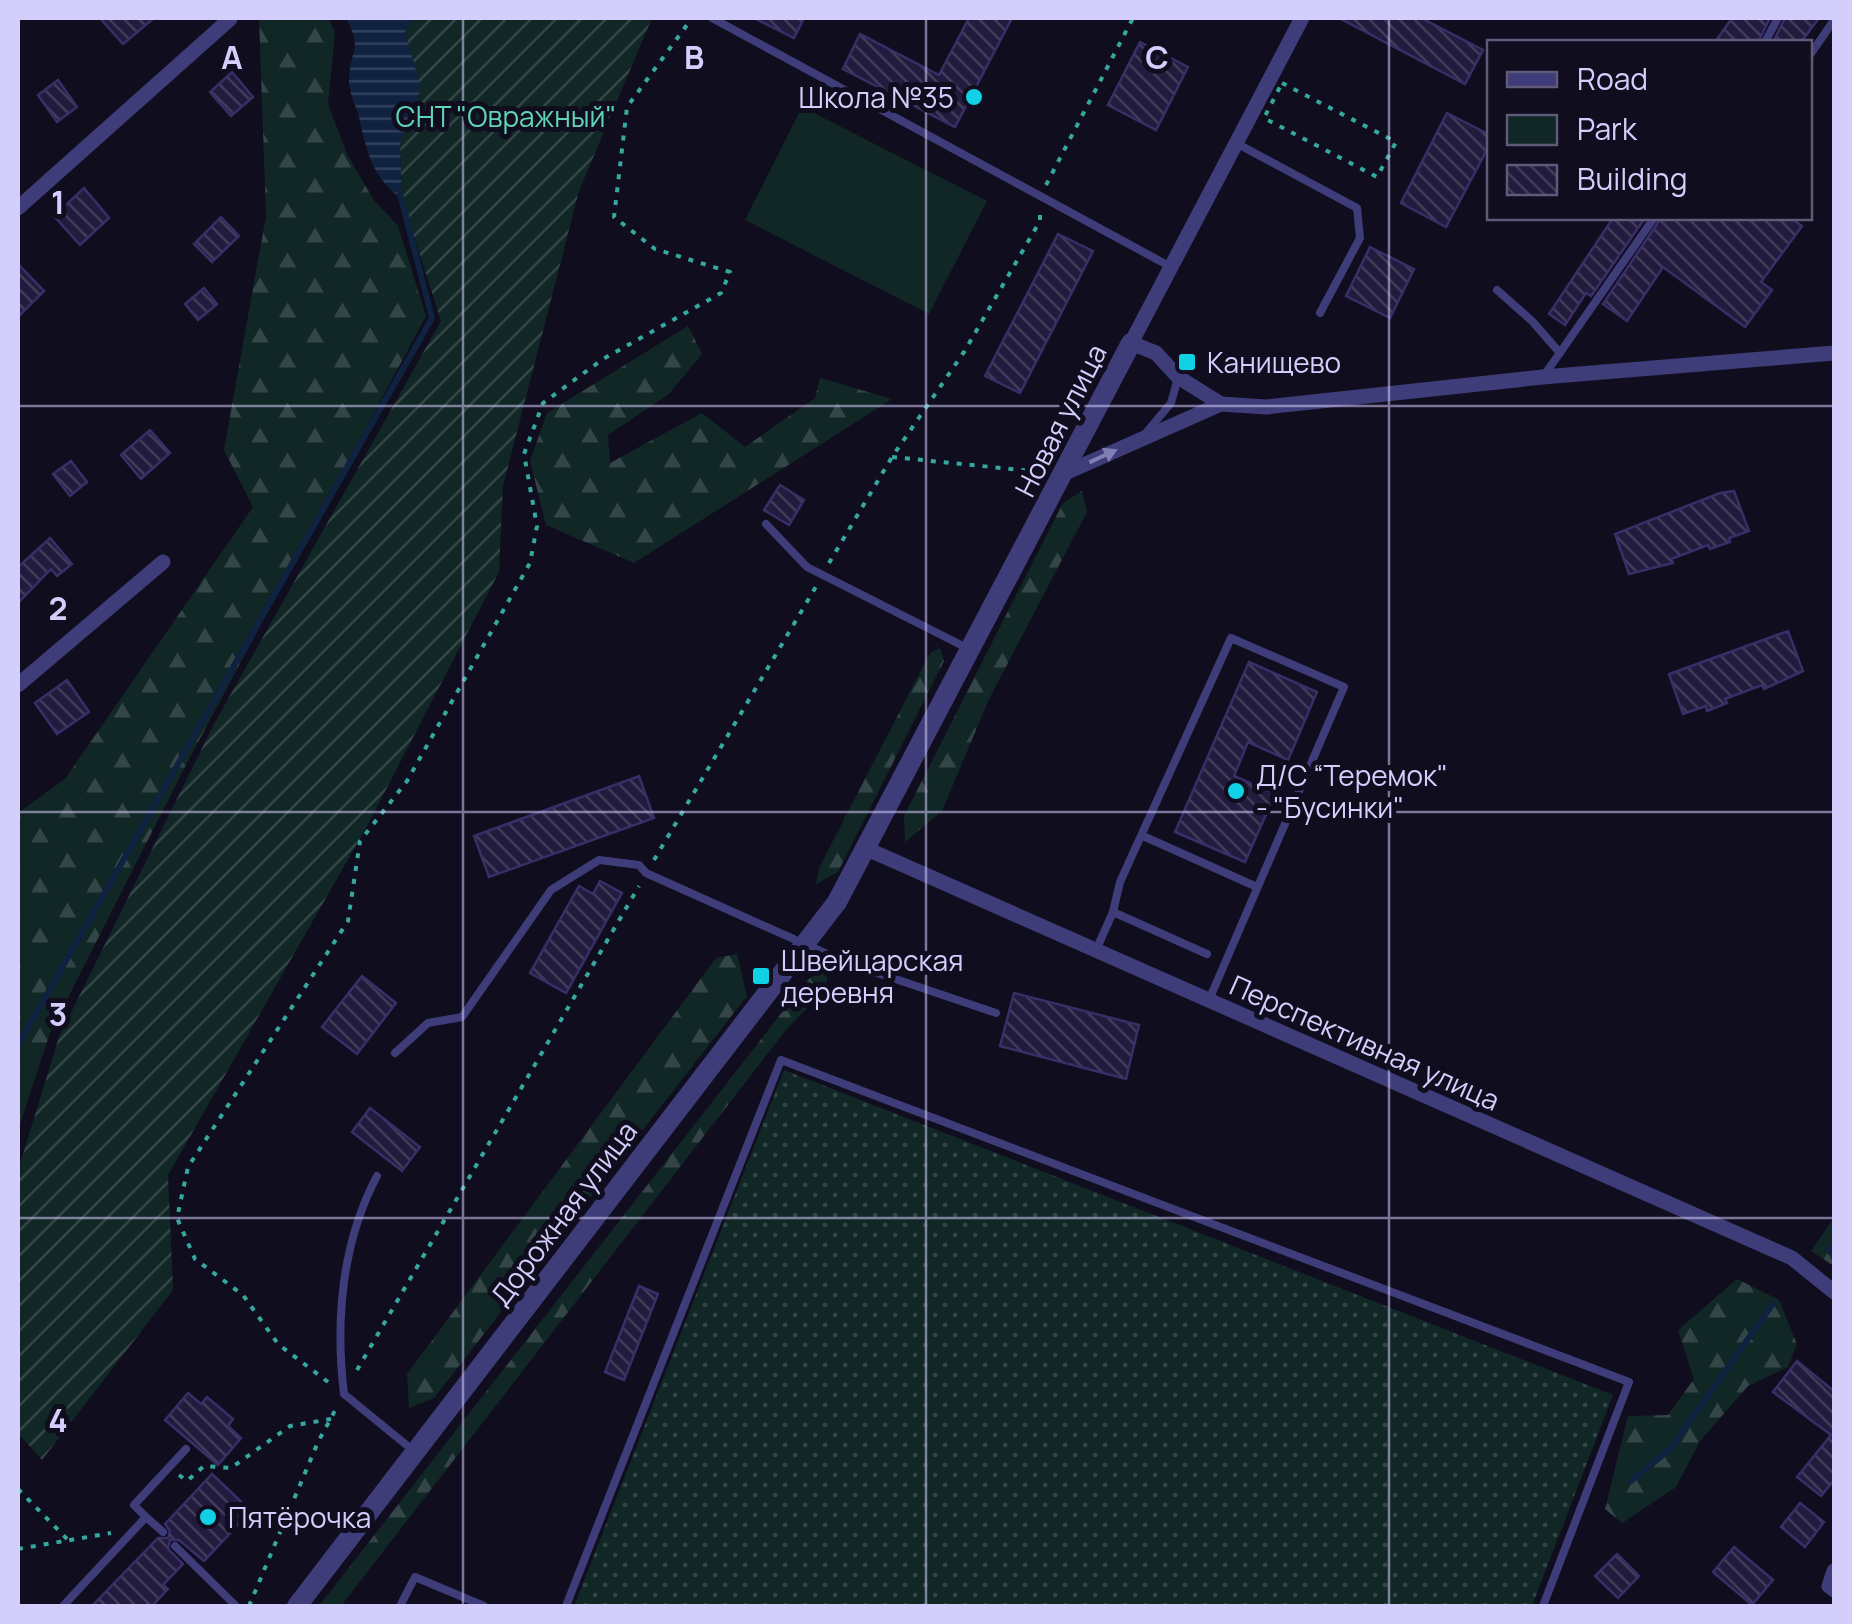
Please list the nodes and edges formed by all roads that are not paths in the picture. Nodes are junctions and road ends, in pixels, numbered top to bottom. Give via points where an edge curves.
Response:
1 (712, 18) edge
2 (230, 19) edge
3 (1299, 19) edge
4 (1834, 20) edge
5 (1812, 51) edge
6 (1236, 143) junction
7 (18, 208) edge
8 (1653, 220) edge
9 (1171, 267) junction
10 (1497, 290) dead end
11 (1320, 313) dead end
12 (1131, 343) junction
13 (1560, 353) junction
14 (1834, 353) edge
15 (1178, 377) junction
16 (1543, 377) junction
17 (1220, 404) junction
18 (1142, 438) junction
19 (1063, 474) junction
20 (766, 524) dead end
21 (163, 562) dead end
22 (971, 650) junction
23 (18, 685) edge
24 (1143, 836) junction
25 (867, 849) junction
26 (1257, 887) junction
27 (1113, 912) junction
28 (804, 944) junction
29 (1096, 950) junction
30 (1208, 954) dead end
31 (1209, 1000) junction
32 (996, 1013) dead end
33 (395, 1053) dead end
34 (377, 1176) dead end
35 (1834, 1292) edge
36 (186, 1449) dead end
37 (415, 1452) junction
38 (146, 1517) junction
39 (163, 1532) dead end
40 (175, 1546) dead end
41 (1834, 1571) edge
42 (1834, 1590) edge
43 (63, 1606) edge
44 (236, 1606) edge
45 (297, 1606) edge
46 (400, 1606) edge
47 (484, 1606) edge
48 (566, 1606) edge
49 (1543, 1606) edge

1 - 9 lane
2 - 7 street
3 - 6 street, Новая улица
4 - 5 lane
6 - 9 street, Новая улица
6 - 11 lane via 1357,208 1360,238
8 - 13 lane
9 - 12 street, Новая улица
10 - 13 lane
12 - 15 street via 1156,353
12 - 19 street, Новая улица
13 - 16 lane
14 - 16 street
15 - 17 street
15 - 18 lane via 1170,403
16 - 17 street via 1266,408
17 - 18 street
19 -> 18 street
19 - 22 street, Новая улица
20 - 22 lane via 807,567
21 - 23 street
22 - 25 street, Новая улица
24 - 26 lane
24 - 26 lane via 1232,638 1344,687
24 - 27 lane
25 - 28 street, Дорожная улица
25 - 29 street, Перспективная улица
26 - 31 lane
27 - 29 lane
27 - 30 lane
28 - 32 lane
28 - 33 lane via 639,865 599,860 551,890 462,1016 428,1023
28 - 37 street, Дорожная улица
29 - 31 street, Перспективная улица
31 - 35 street, Перспективная улица via 1792,1258
34 - 37 lane via 344,1274 344,1394
36 - 38 lane via 134,1505
37 - 45 street, Дорожная улица
38 - 39 lane
38 - 43 lane
40 - 44 lane
41 - 42 street
46 - 47 lane via 415,1577
48 - 49 lane via 781,1060 1629,1382

